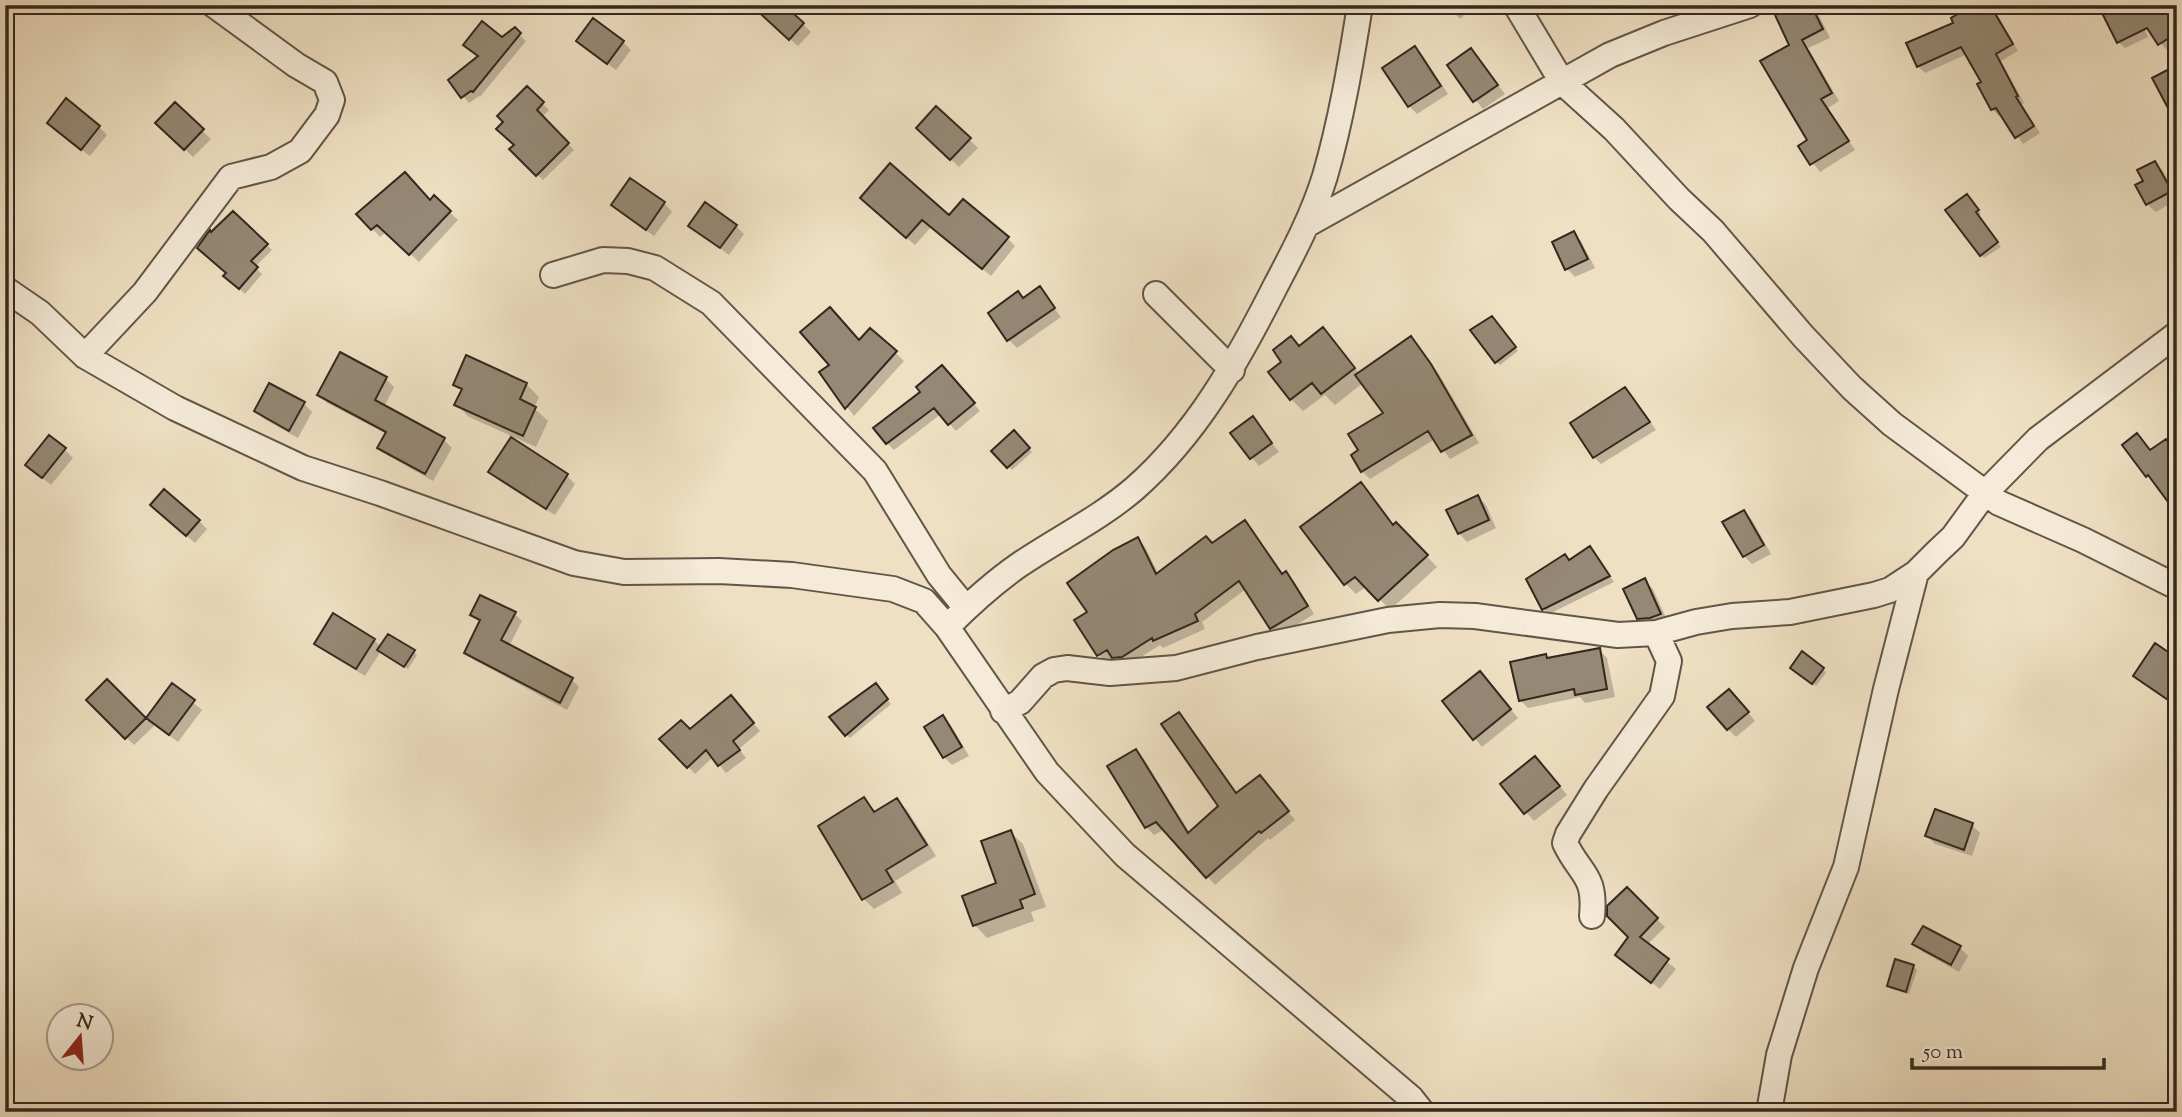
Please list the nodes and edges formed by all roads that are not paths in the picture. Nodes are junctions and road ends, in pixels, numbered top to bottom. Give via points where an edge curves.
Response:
1 (214, 5) edge
2 (1360, 5) edge
3 (1516, 5) edge
4 (1750, 5) edge
5 (1562, 82) junction
6 (1308, 224) junction
7 (553, 275) dead end
8 (5, 289) edge
9 (1156, 294) dead end
10 (2177, 334) edge
11 (85, 356) junction
12 (1232, 370) junction
13 (1985, 493) junction
14 (1916, 573) junction
15 (2177, 587) edge
16 (966, 608) junction
17 (947, 627) junction
18 (1656, 633) junction
19 (1003, 711) junction
20 (1592, 916) dead end
21 (1422, 1112) edge
22 (1769, 1112) edge

1 - 11 street via 326,82 332,100 327,115 300,150 271,167 231,177 145,292
2 - 6 street via 1336,134
3 - 5 street
4 - 5 street via 1610,55
5 - 6 street
5 - 13 street via 1713,231 1852,388
6 - 12 street
7 - 16 street via 603,260 628,261 655,268 711,303 876,471 939,575
8 - 11 street via 40,313
9 - 12 street
10 - 13 street via 2038,439
11 - 17 street via 175,408 303,468 574,564 624,572 792,575 893,589 924,601
12 - 16 street via 1178,444 1133,489 1018,565
13 - 14 street via 1953,537
13 - 15 street
14 - 18 street via 1874,595 1790,612 1696,622
14 - 22 street via 1850,854 1806,968 1779,1055
16 - 17 street
17 - 19 street
18 - 19 street via 1618,635 1475,616 1388,620 1176,668 1110,673 1054,670 1020,702
18 - 20 street via 1669,662 1662,696 1596,789 1565,843 1591,883
19 - 21 street via 1047,772 1125,855

